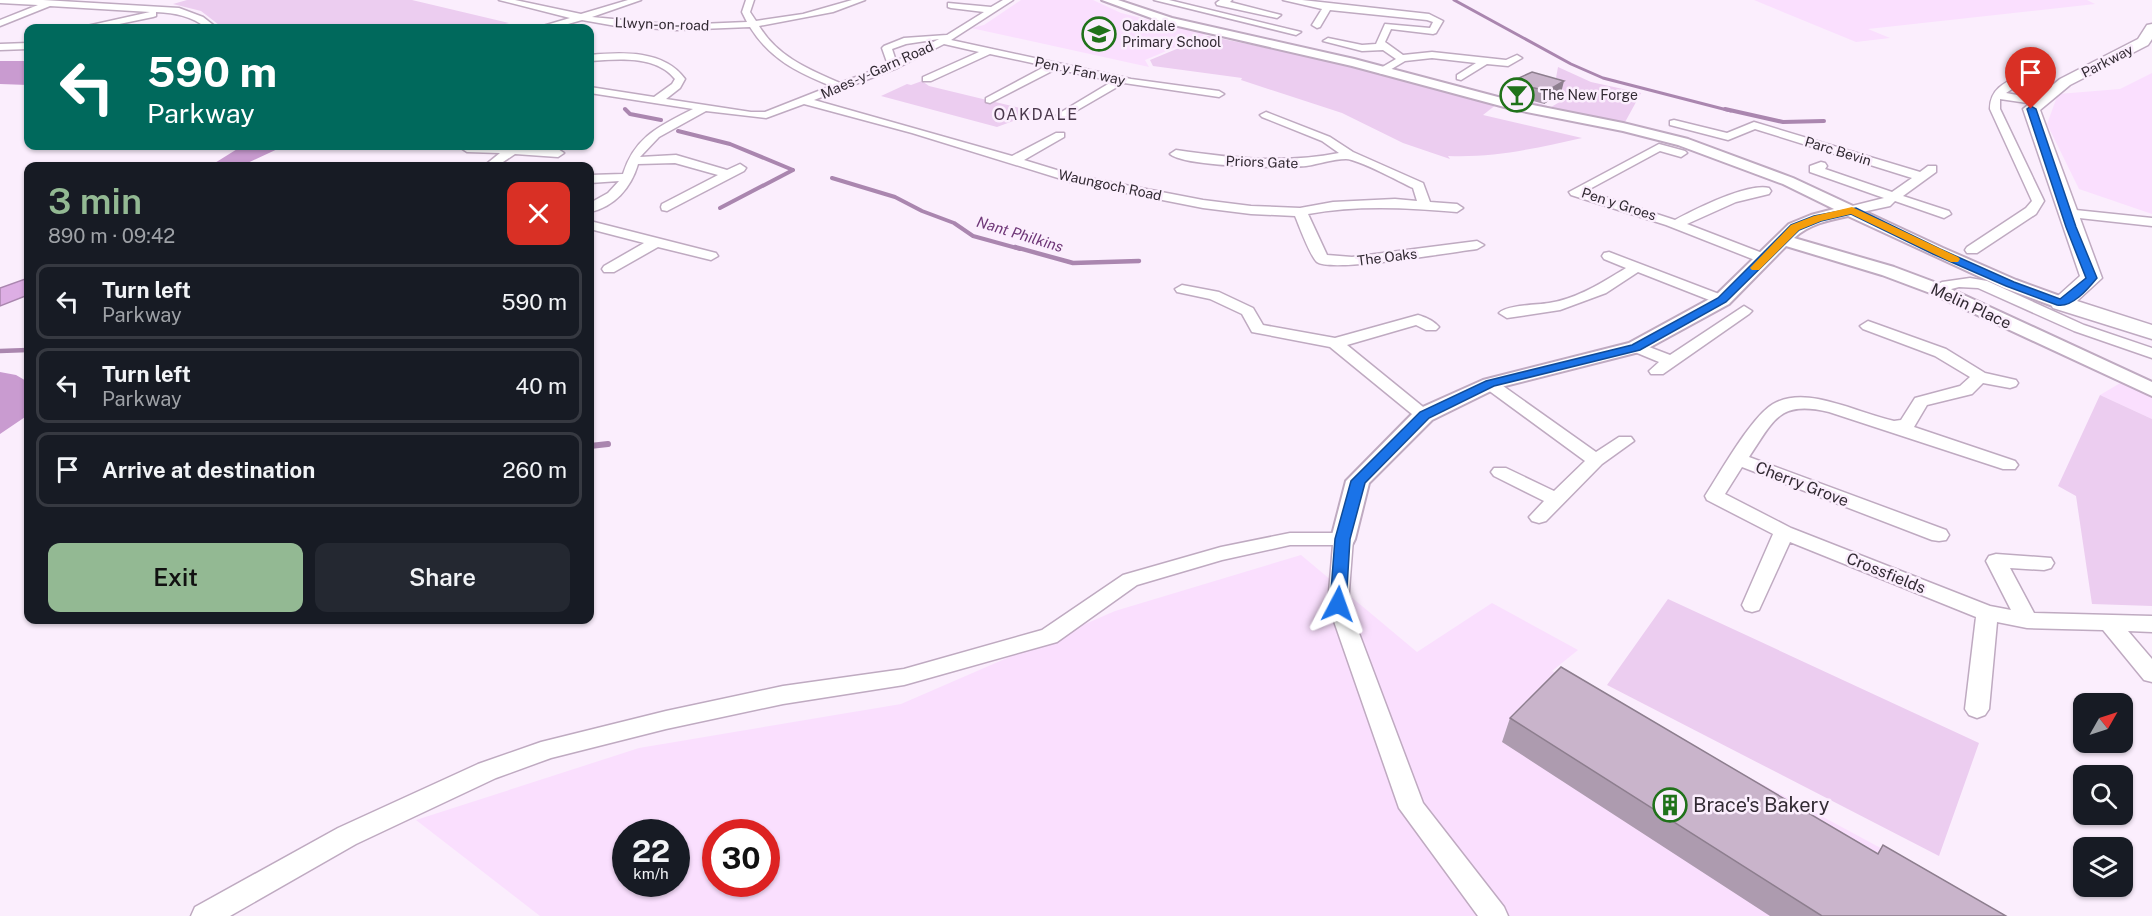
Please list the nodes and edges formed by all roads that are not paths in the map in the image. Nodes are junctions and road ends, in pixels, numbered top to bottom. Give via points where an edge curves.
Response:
1 (0, 0) edge
2 (133, 0) edge
3 (503, 0) edge
4 (637, 0) edge
5 (750, 0) edge
6 (861, 0) edge
7 (1009, 0) edge
8 (1107, 0) edge
9 (1158, 0) edge
10 (1287, 0) edge
11 (1371, 0) edge
12 (1220, 2) edge
13 (50, 3) junction
14 (1170, 4) junction
15 (951, 5) dead end
16 (115, 7) junction
17 (1327, 7) junction
18 (166, 10) junction
19 (992, 10) junction
20 (1366, 10) junction
21 (1136, 12) junction
22 (1277, 15) dead end
23 (582, 17) junction
24 (0, 23) edge
25 (752, 23) junction
26 (110, 24) edge
27 (206, 24) edge
28 (559, 24) edge
29 (1317, 25) dead end
30 (2152, 28) edge
31 (1296, 32) dead end
32 (948, 38) junction
33 (1328, 41) dead end
34 (24, 46) edge
35 (0, 47) edge
36 (1385, 47) junction
37 (989, 51) junction
38 (594, 58) edge
39 (1401, 58) junction
40 (1518, 58) dead end
41 (1486, 60) junction
42 (893, 66) junction
43 (1054, 66) junction
44 (1383, 71) junction
45 (1461, 76) dead end
46 (2027, 76) dead end
47 (927, 79) dead end
48 (1122, 80) junction
49 (842, 87) junction
50 (594, 91) edge
51 (1219, 94) dead end
52 (1998, 94) junction
53 (657, 100) junction
54 (990, 100) dead end
55 (804, 101) junction
56 (2040, 102) junction
57 (704, 108) junction
58 (1062, 116) dead end
59 (1266, 116) dead end
60 (1674, 123) dead end
61 (1060, 135) dead end
62 (513, 150) joint
63 (558, 153) dead end
64 (1681, 153) dead end
65 (1176, 154) dead end
66 (1349, 155) junction
67 (633, 161) junction
68 (1013, 161) junction
69 (496, 162) edge
70 (1821, 166) dead end
71 (740, 168) dead end
72 (727, 174) junction
73 (626, 177) junction
74 (594, 179) edge
75 (1765, 191) dead end
76 (1892, 196) junction
77 (1424, 204) junction
78 (594, 206) edge
79 (667, 207) dead end
80 (1457, 208) dead end
81 (1852, 210) junction
82 (1300, 212) junction
83 (2066, 213) junction
84 (1944, 214) dead end
85 (2152, 222) edge
86 (1679, 223) junction
87 (594, 226) edge
88 (1783, 240) junction
89 (656, 242) junction
90 (1477, 245) dead end
91 (1972, 250) dead end
92 (1609, 255) dead end
93 (711, 256) dead end
94 (1322, 259) junction
95 (1765, 259) junction
96 (1637, 267) junction
97 (609, 269) dead end
98 (1324, 274) dead end
99 (1182, 289) dead end
100 (1936, 289) junction
101 (2061, 303) junction
102 (1714, 305) junction
103 (1507, 313) dead end
104 (1425, 323) dead end
105 (1868, 326) dead end
106 (2152, 332) edge
107 (1335, 343) junction
108 (1636, 347) junction
109 (2152, 353) edge
110 (1671, 361) junction
111 (1657, 371) dead end
112 (1980, 377) junction
113 (2010, 383) dead end
114 (1490, 384) junction
115 (2152, 390) edge
116 (1424, 415) junction
117 (1894, 426) junction
118 (1625, 441) dead end
119 (1738, 459) junction
120 (1596, 460) junction
121 (2008, 465) dead end
122 (1500, 472) dead end
123 (1557, 500) junction
124 (1539, 517) dead end
125 (1784, 532) junction
126 (1939, 535) dead end
127 (1342, 539) junction
128 (2044, 563) dead end
129 (1752, 605) dead end
130 (1987, 614) junction
131 (2027, 620) junction
132 (2109, 623) junction
133 (2152, 624) edge
134 (2152, 674) edge
135 (1977, 709) dead end
136 (205, 916) edge
137 (1494, 916) edge

1 - 13 street
2 - 16 street
3 - 23 street, Llwyn-on-road
4 - 23 street
5 - 25 street via 746,12
6 - 25 street, Llwyn-on-road via 812,14
7 - 19 street, Maes-y-Garn Road
8 - 21 street
9 - 14 street
10 - 17 street
11 - 20 street
12 - 22 street
13 - 16 street
13 - 24 street
14 - 21 street
14 - 31 street
15 - 19 street
16 - 18 street
17 - 20 street
17 - 29 street
18 - 26 street
18 - 27 street via 189,13
19 - 32 street, Maes-y-Garn Road
20 - 36 street via 1438,21 1432,31 1388,26 1380,43
21 - 44 street
23 - 25 street, Llwyn-on-road via 657,27
23 - 28 street
25 - 49 street via 778,58
30 - 56 main road, Parkway via 2143,42 2065,82
32 - 37 street, Pen y Fan way
32 - 42 street, Maes-y-Garn Road
32 - 42 street via 904,41 887,48
33 - 36 street via 1362,48
34 - 35 street
36 - 39 street
37 - 43 street, Pen y Fan way
37 - 47 street
38 - 53 street via 644,59 669,67 680,79
39 - 41 street via 1432,55
39 - 44 street
40 - 41 street via 1508,63
41 - 45 street
42 - 49 street, Maes-y-Garn Road
43 - 48 street, Pen y Fan way
43 - 54 street
44 - 81 street via 1512,105 1683,142 1744,163
46 - 52 street
48 - 51 street, Pen y Fan way
48 - 58 street
49 - 55 street, Maes-y-Garn Road
50 - 53 street, Maes-y-Garn Road
52 - 56 street
52 - 91 street via 1995,109 2038,201 2031,211
53 - 57 street, Maes-y-Garn Road
55 - 57 street, Maes-y-Garn Road via 772,113 751,115
55 - 68 street, Waungoch Road
56 - 83 main road via 2031,109
57 - 67 street via 653,136
59 - 66 street, Priors Gate via 1326,139
60 - 76 street, Parc Bevin via 1728,137 1754,125 1927,173
61 - 68 street
62 - 63 street
62 - 69 street
64 - 86 street, Pen y Groes via 1656,145 1571,194 1628,206
65 - 66 street, Priors Gate via 1245,164 1326,161
66 - 77 street, Priors Gate via 1419,186
67 - 72 street via 676,159
67 - 73 street
68 - 82 street, Waungoch Road via 1115,188 1193,202
70 - 76 street, Parc Bevin via 1814,168
71 - 72 street
72 - 79 street
73 - 74 street
73 - 78 street via 618,191
75 - 86 street, Pen y Groes via 1719,202
76 - 81 street, Parc Bevin via 1885,203
76 - 84 street, Parc Bevin
77 - 80 street, Waungoch Road
77 - 82 street, Waungoch Road via 1368,204
81 - 88 street via 1795,228
81 - 101 street via 1936,252
82 - 94 street
83 - 85 street
83 - 101 main road via 2091,278
86 - 95 street, Pen y Groes
87 - 89 street
88 - 95 street
88 - 100 street, Melin Place
89 - 93 street
89 - 97 street
90 - 94 street, The Oaks via 1457,253 1352,261
92 - 96 street
94 - 98 street
95 - 102 street
96 - 102 street
96 - 103 street via 1601,290 1555,307
99 - 107 street via 1214,295 1248,311 1257,329
100 - 109 street via 1949,283 1982,284 2079,328
100 - 115 street, Melin Place
101 - 106 main road
102 - 108 street
102 - 110 street via 1737,315
104 - 107 street
105 - 112 street via 1917,342 1963,363
107 - 116 street
108 - 110 street
108 - 114 street
110 - 111 street
112 - 113 street
112 - 117 street via 1966,390 1921,402 1907,425
114 - 116 street
114 - 120 street
116 - 127 street via 1358,481
117 - 119 street, Cherry Grove via 1815,403 1795,402 1779,407
117 - 121 street, Cherry Grove
118 - 120 street
119 - 125 street, Crossfields via 1714,496
119 - 126 street, Cherry Grove
120 - 123 street
122 - 123 street
123 - 124 street
125 - 129 street
125 - 130 street, Crossfields
127 - 136 street via 1290,539 1130,580 1049,636 904,677 783,695 549,749 487,771 347,836
127 - 137 street via 1338,604 1412,808
128 - 131 street via 1996,561
130 - 131 street, Crossfields
130 - 135 street
131 - 132 street, Crossfields
132 - 133 street, Crossfields
132 - 134 street

